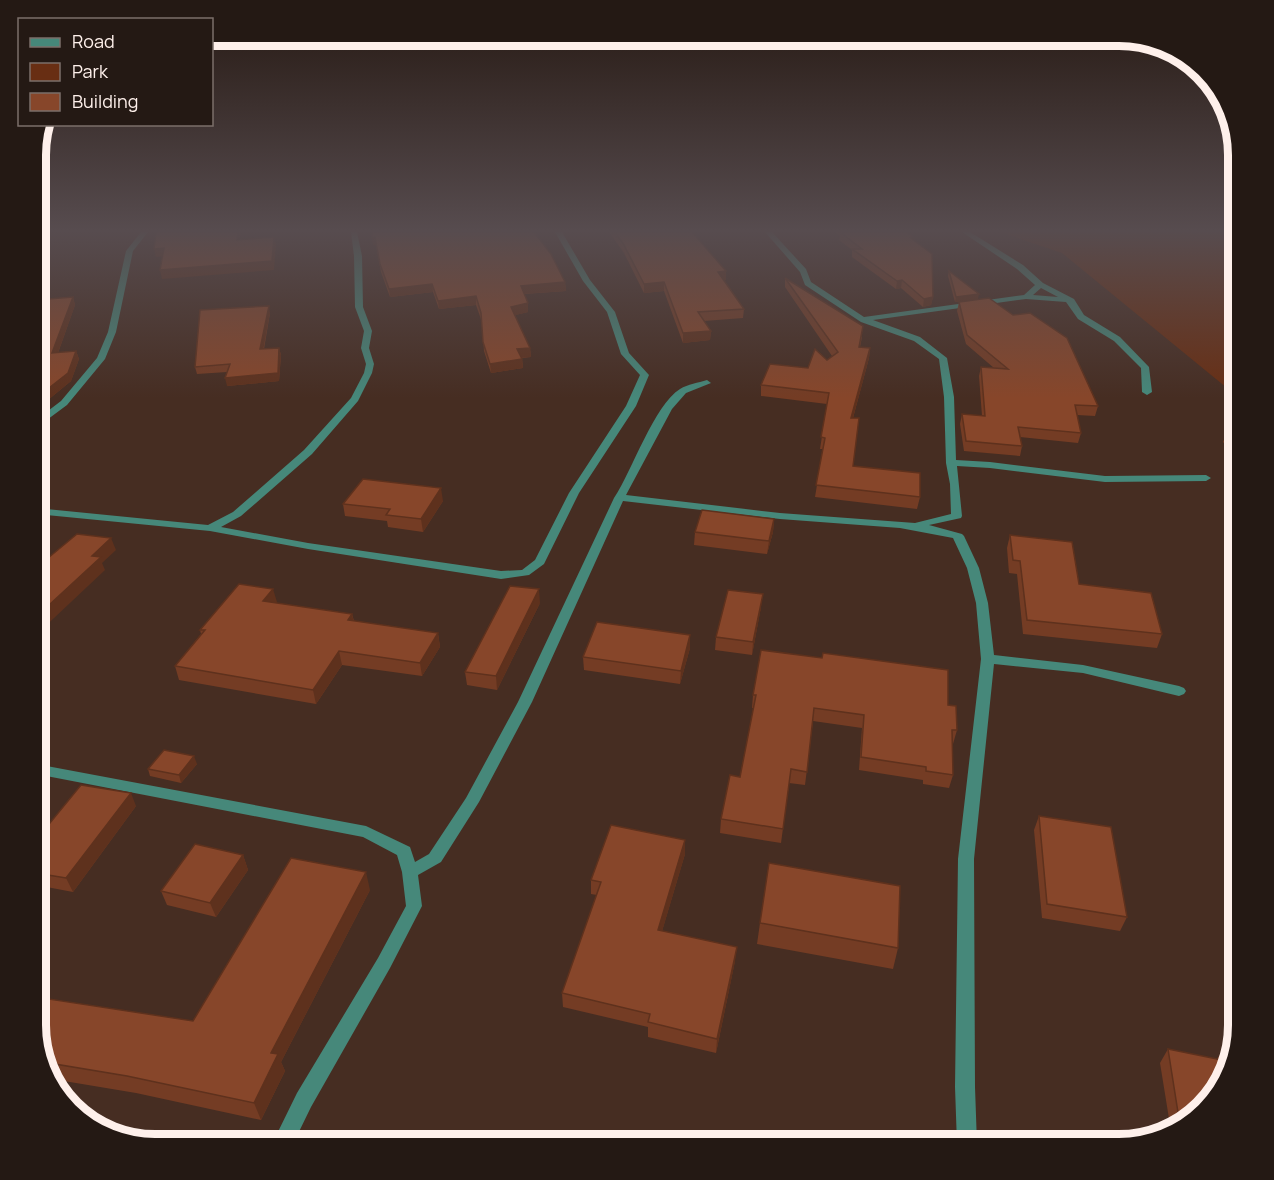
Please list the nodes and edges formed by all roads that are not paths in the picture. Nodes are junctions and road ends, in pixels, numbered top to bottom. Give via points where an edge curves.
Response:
1 (122, 287) edge
2 (359, 287) edge
3 (592, 287) edge
4 (814, 287) edge
5 (1038, 287) edge
6 (1044, 287) edge
7 (1026, 297) junction
8 (1071, 301) junction
9 (864, 320) junction
10 (707, 384) dead end
11 (1147, 392) dead end
12 (47, 416) edge
13 (951, 463) junction
14 (1206, 478) dead end
15 (619, 498) junction
16 (47, 512) edge
17 (957, 516) junction
18 (916, 525) junction
19 (210, 528) junction
20 (958, 536) junction
21 (988, 659) junction
22 (1179, 691) dead end
23 (47, 771) edge
24 (410, 872) junction
25 (287, 1134) edge
26 (966, 1134) edge

1 - 12 street via 101,359 64,403
2 - 19 street via 370,364 355,399 308,452 237,514
3 - 19 street via 611,312 625,354 645,375 631,406 574,493 540,562 525,573 501,575
4 - 9 street
5 - 7 street
6 - 8 street
7 - 8 street
7 - 9 street
8 - 11 street via 1081,317 1117,339 1145,367
9 - 13 street via 917,339 943,358 949,397
10 - 15 street via 677,395
13 - 14 street via 1104,479
13 - 17 street
15 - 18 street via 801,518
15 - 24 street via 525,702 471,802 435,858
16 - 19 street
17 - 18 street
17 - 20 street
18 - 20 street
20 - 21 street via 973,568 982,603
21 - 22 street via 1083,669
21 - 26 street via 966,859
23 - 24 street via 366,832 404,851
24 - 25 street via 414,906

